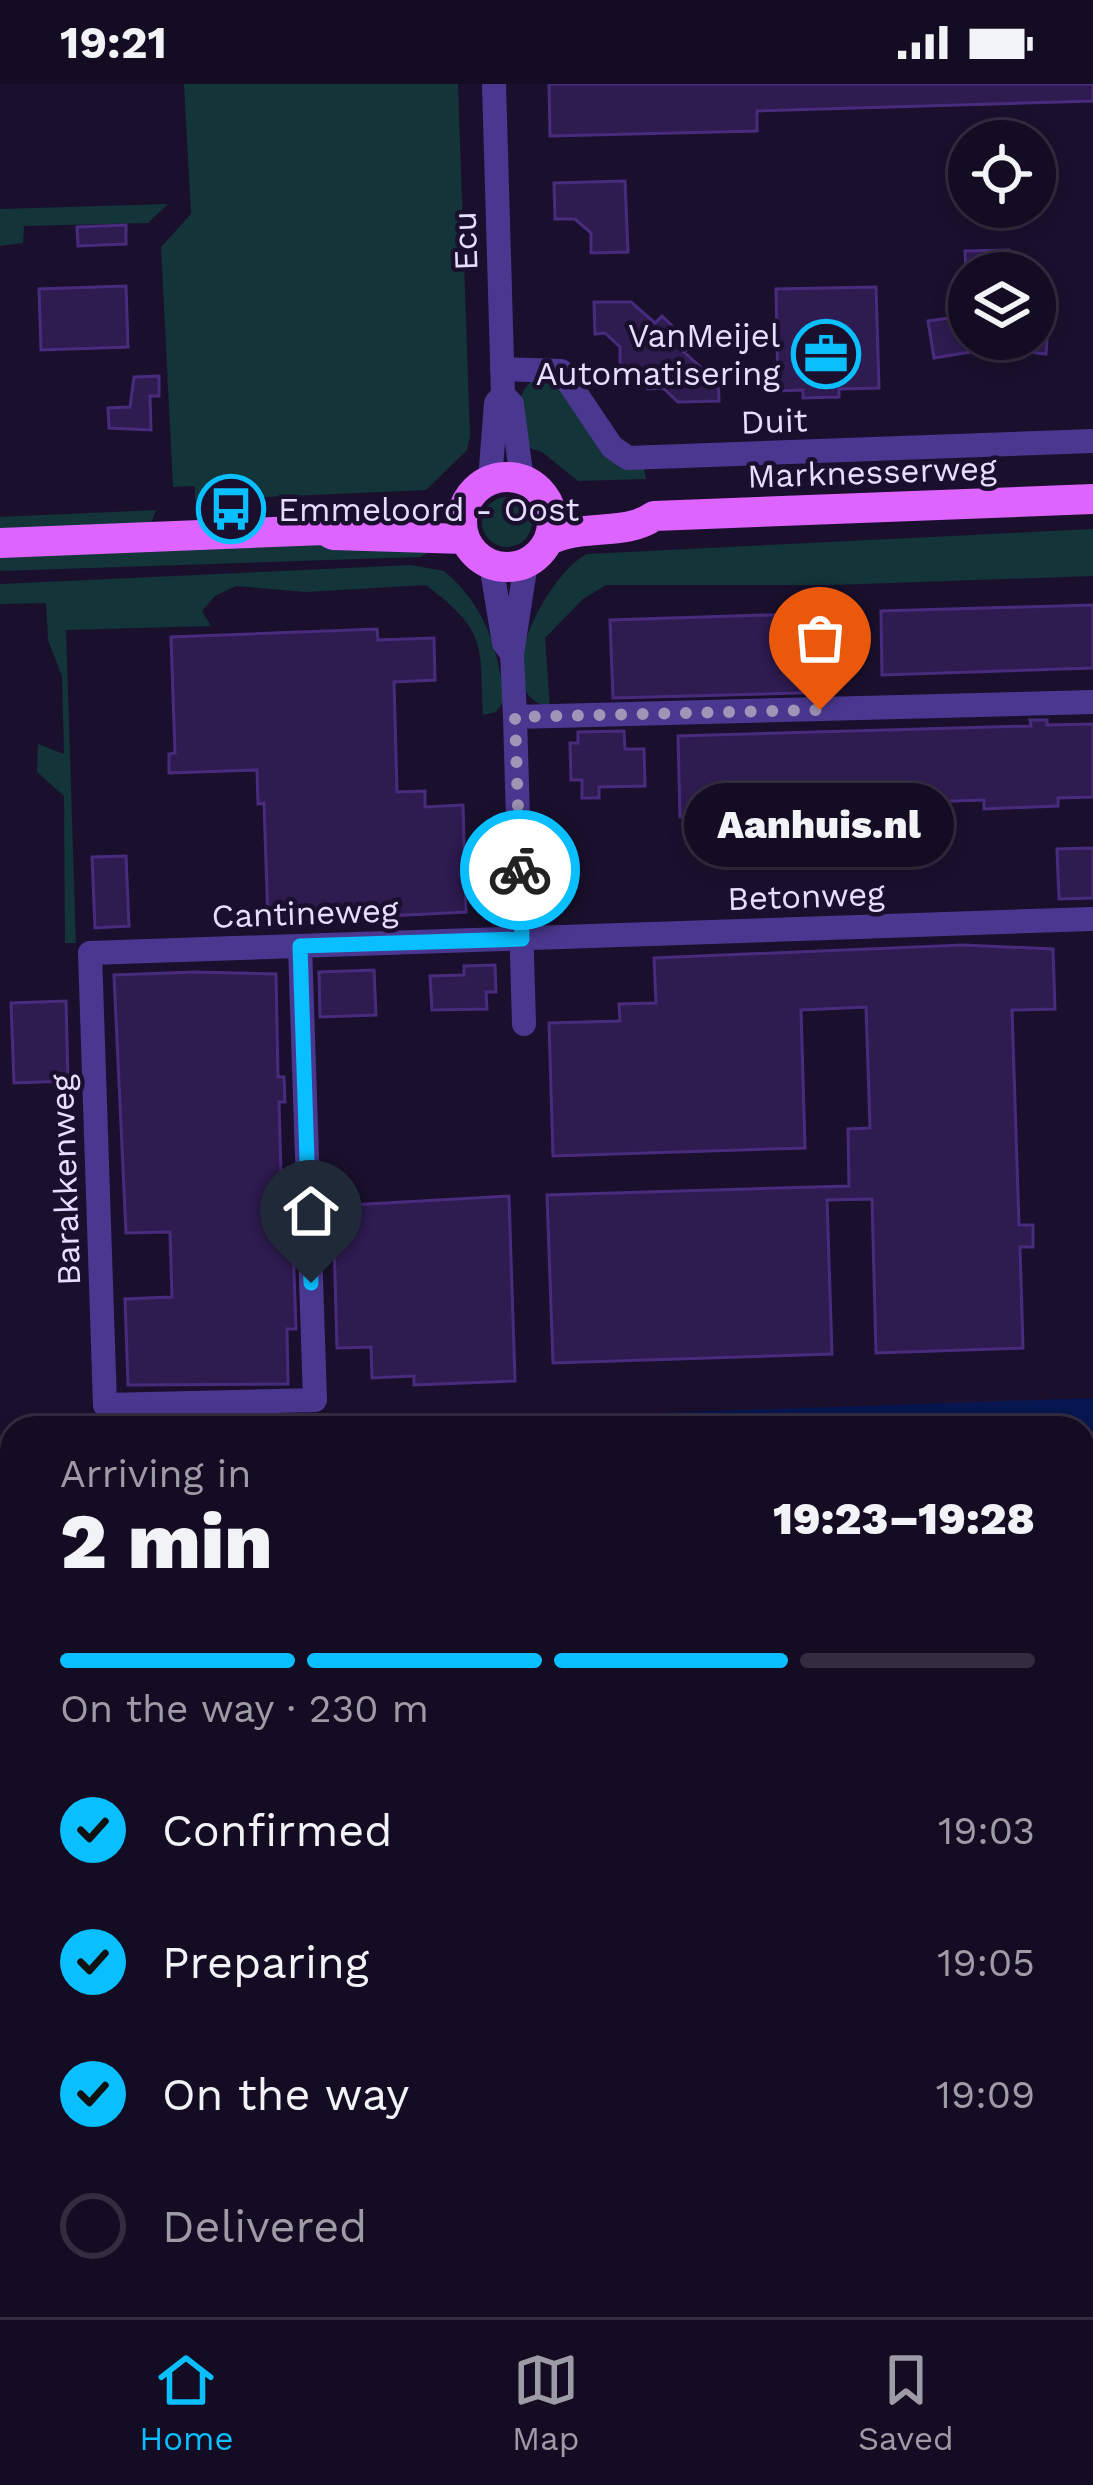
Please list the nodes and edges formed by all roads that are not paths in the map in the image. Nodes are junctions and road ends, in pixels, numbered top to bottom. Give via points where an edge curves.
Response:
1 (494, 84) edge
2 (502, 369) junction
3 (503, 395) junction
4 (1093, 441) edge
5 (522, 480) junction
6 (490, 481) junction
7 (1093, 499) edge
8 (548, 502) junction
9 (465, 507) junction
10 (654, 516) junction
11 (324, 530) junction
12 (465, 539) junction
13 (548, 541) junction
14 (0, 543) edge
15 (526, 563) junction
16 (491, 564) junction
17 (512, 654) junction
18 (1093, 702) edge
19 (515, 717) junction
20 (1093, 919) edge
21 (522, 939) junction
22 (300, 946) junction
23 (90, 952) joint
24 (524, 1024) dead end

1 - 2 street, Ecu
2 - 3 street, Ecu
2 - 4 street, Duit via 561,371 612,448 628,458
3 - 5 street, Ecu via 512,404
3 - 6 street, Ecu
5 - 6 main road
5 - 8 main road
6 - 9 main road
7 - 10 main road, Marknesserweg
8 - 10 main road, Marknesserweg
8 - 13 main road
9 - 11 main road via 333,522
9 - 12 main road
10 - 13 main road, Marknesserweg
11 - 12 main road
11 - 14 main road
12 - 16 main road
13 - 15 main road
15 - 16 main road
15 - 17 street
16 - 17 street
17 - 19 street
18 - 19 street
19 - 21 street
20 - 21 street, Betonweg
21 - 22 street, Cantineweg
21 - 24 street
22 - 23 street, Cantineweg
22 - 23 street, Barakkenweg via 315,1400 105,1406

